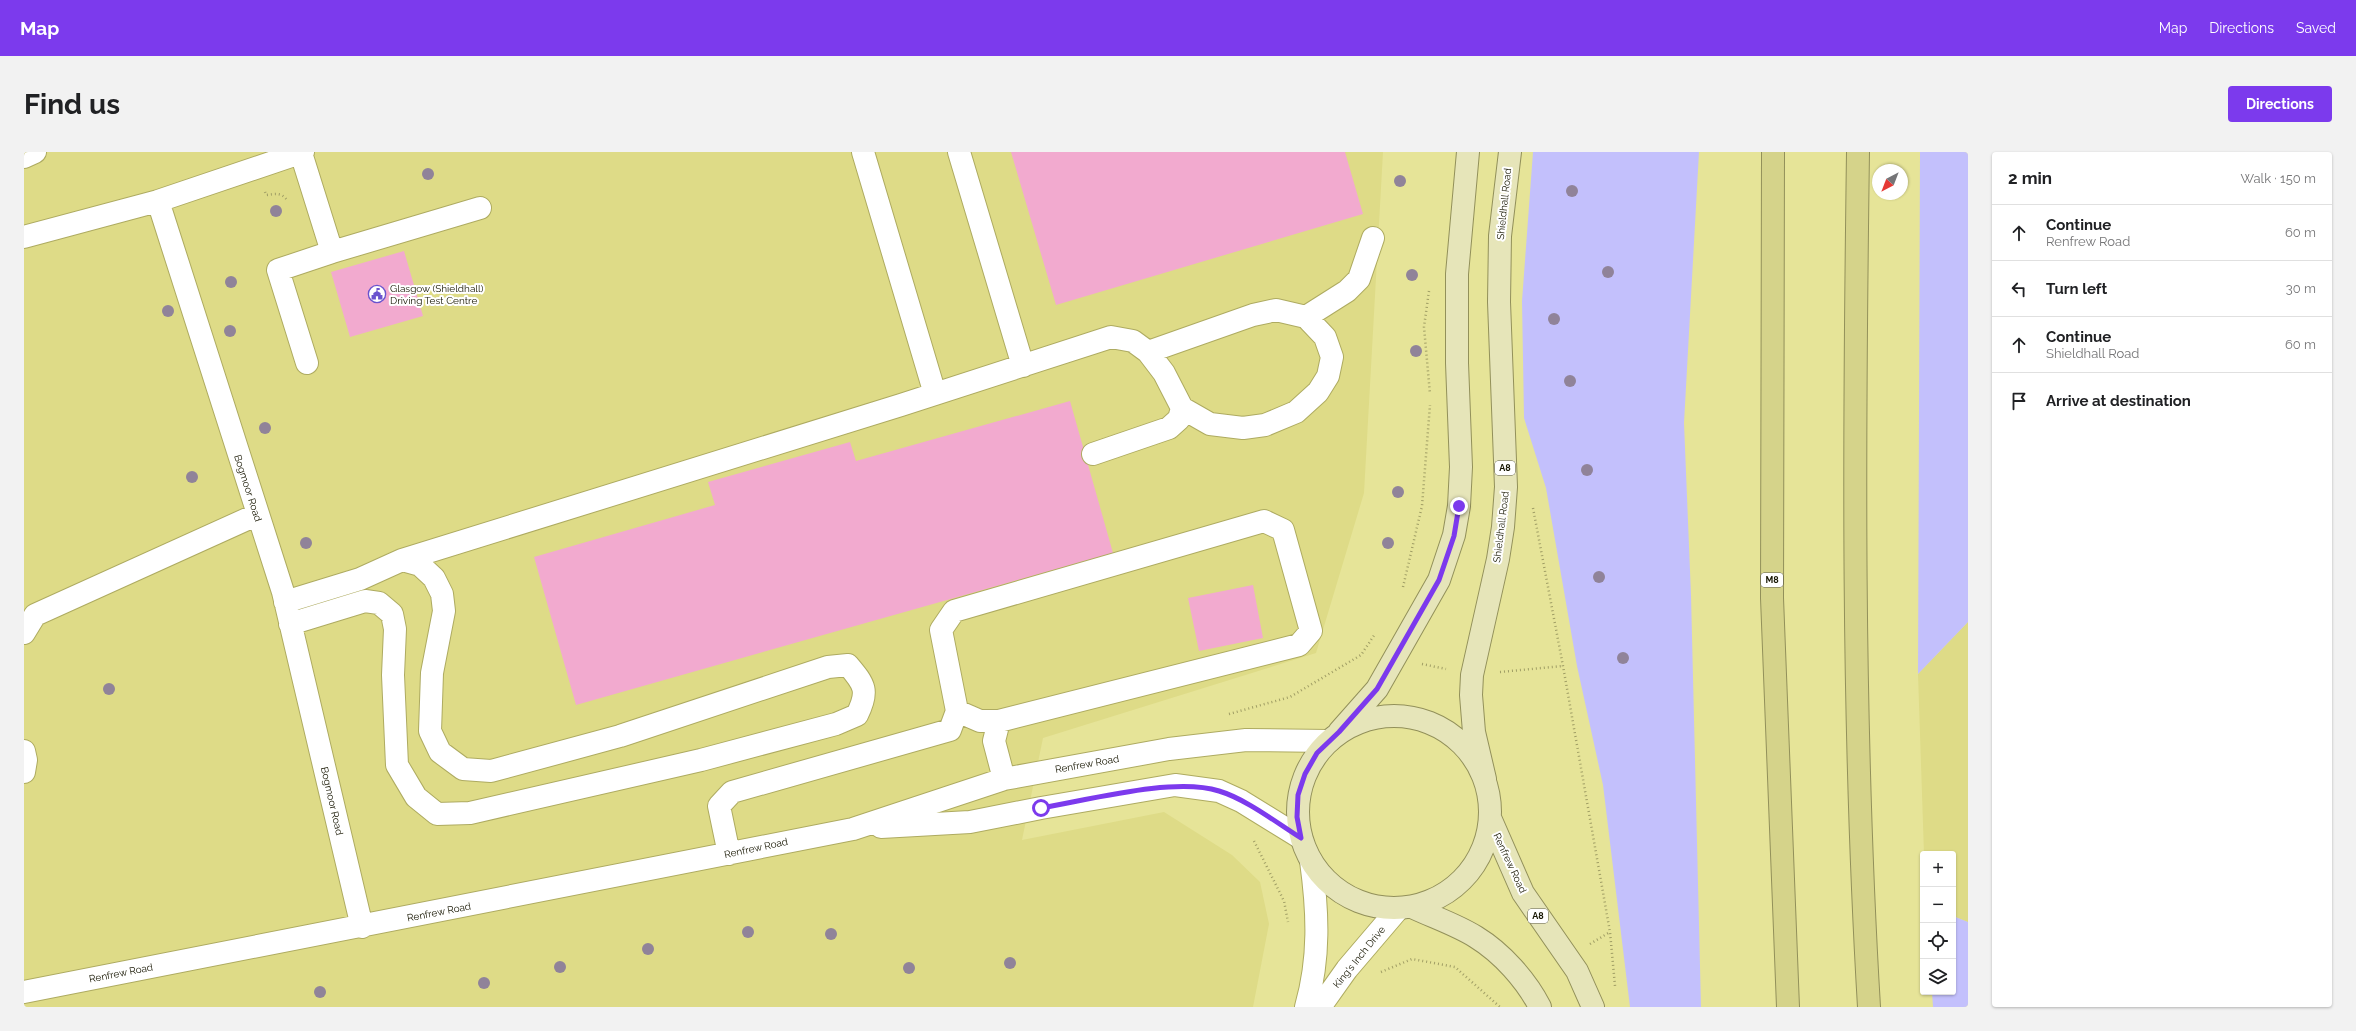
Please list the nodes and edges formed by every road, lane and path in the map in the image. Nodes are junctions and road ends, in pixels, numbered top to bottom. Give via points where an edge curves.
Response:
1 (35, 152) edge
2 (302, 152) edge
3 (863, 152) edge
4 (959, 152) edge
5 (1468, 152) edge
6 (1510, 152) edge
7 (1773, 152) edge
8 (1858, 152) edge
9 (24, 157) edge
10 (254, 160) edge
11 (158, 201) junction
12 (480, 208) dead end
13 (24, 237) edge
14 (1373, 238) dead end
15 (332, 252) junction
16 (1429, 289) dead end
17 (1306, 317) junction
18 (1148, 352) junction
19 (307, 363) dead end
20 (1023, 366) junction
21 (935, 394) junction
22 (1430, 395) dead end
23 (1430, 403) dead end
24 (1182, 408) junction
25 (1093, 454) dead end
26 (1532, 506) dead end
27 (256, 515) junction
28 (402, 560) junction
29 (1402, 589) dead end
30 (285, 602) junction
31 (290, 624) junction
32 (1380, 628) dead end
33 (24, 633) edge
34 (957, 711) junction
35 (1226, 715) dead end
36 (999, 721) junction
37 (1334, 736) junction
38 (24, 750) edge
39 (24, 772) edge
40 (1004, 779) junction
41 (1485, 779) junction
42 (1491, 820) junction
43 (853, 829) junction
44 (1252, 835) dead end
45 (1301, 838) junction
46 (729, 854) junction
47 (1311, 861) junction
48 (1405, 908) junction
49 (1288, 924) dead end
50 (362, 927) junction
51 (1374, 975) dead end
52 (24, 992) edge
53 (1615, 992) dead end
54 (1306, 1007) edge
55 (1320, 1007) edge
56 (1500, 1007) edge
57 (1540, 1007) edge
58 (1593, 1007) edge
59 (1788, 1007) edge
60 (1869, 1007) edge

1 - 9 street
2 - 10 street
2 - 15 street
3 - 21 street
4 - 20 street
5 - 37 main road via 1457,274 1461,467 1454,536 1439,580 1377,689
6 - 41 main road, Shieldhall Road / A8 via 1500,236 1499,302 1506,487 1498,559 1472,675 1471,695 1474,732
7 - 59 highway, M8 via 1772,598
8 - 60 highway via 1854,448 1856,680
10 - 11 street
11 - 13 street
11 - 27 street, Bogmoor Road
12 - 15 street
14 - 17 street via 1359,278 1346,291
15 - 19 street via 278,270
16 - 22 path via 1424,327
17 - 18 street via 1276,310 1253,315
17 - 24 street via 1325,337 1332,357 1328,376 1318,392 1296,412 1265,424 1243,428 1210,424
18 - 20 street via 1133,342 1111,337
18 - 24 street via 1164,373
20 - 21 street
21 - 28 street
23 - 29 path via 1422,506
24 - 25 street via 1179,419 1169,428
26 - 53 path via 1610,932
27 - 30 street, Bogmoor Road
27 - 33 street via 35,614
28 - 30 street via 360,579
28 - 31 street via 420,565 434,578 442,594 444,611 432,673 430,731 440,752 463,769 491,771 620,736 828,668 848,665 863,682 865,700 857,715 836,724 701,760 470,814 437,814 416,797 397,765 393,674 395,629 392,614 379,603 364,601
30 - 31 street, Bogmoor Road
31 - 50 street, Bogmoor Road
32 - 35 path via 1361,655 1290,697
34 - 36 street via 980,721
34 - 36 street via 941,630 954,611 1264,521 1283,530 1311,631 1299,644
34 - 46 street via 950,730 732,792 719,806
36 - 40 street via 994,741
37 - 40 street, Renfrew Road via 1246,740 1169,749
37 - 41 main road via 1354,723 1384,716 1407,716 1431,722 1453,735 1468,749
37 - 45 main road via 1317,753 1305,774 1298,795 1297,817
38 - 39 street
40 - 43 street, Renfrew Road
41 - 42 main road via 1490,799
42 - 48 main road via 1485,844 1473,868 1461,882 1436,899
42 - 58 main road, Renfrew Road / A8 via 1523,893 1577,971
43 - 45 street, Renfrew Road via 970,822 1175,785 1219,791 1241,801
43 - 46 street, Renfrew Road
44 - 49 path via 1284,901
45 - 47 main road
46 - 50 street, Renfrew Road
47 - 48 main road via 1336,889 1360,902 1384,908
47 - 54 street via 1317,901 1317,951 1314,980
48 - 55 street, King's Inch Drive via 1347,969
48 - 57 main road via 1476,937 1497,952 1532,991
50 - 52 street, Renfrew Road
51 - 56 path via 1412,959 1455,967

